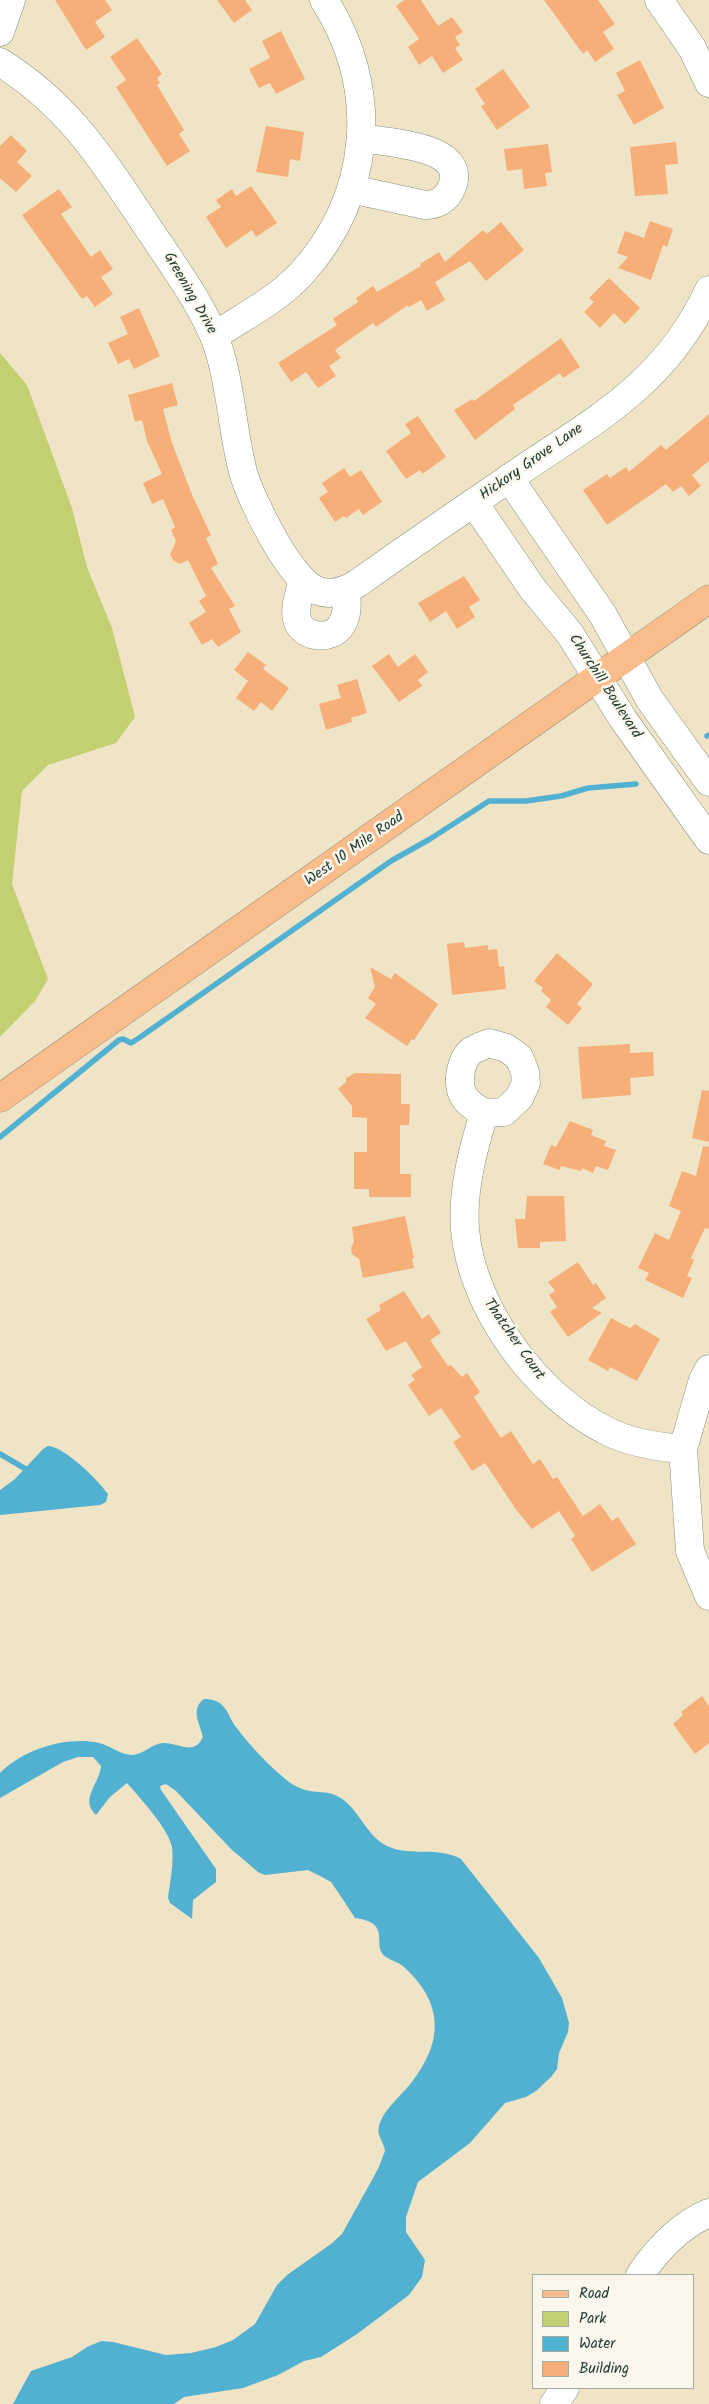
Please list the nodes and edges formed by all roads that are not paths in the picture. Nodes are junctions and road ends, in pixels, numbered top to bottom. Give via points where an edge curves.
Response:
1 (11, 0) edge
2 (324, 0) edge
3 (659, 0) edge
4 (0, 32) edge
5 (0, 62) edge
6 (709, 83) edge
7 (362, 138) junction
8 (351, 190) junction
9 (709, 290) edge
10 (214, 336) junction
11 (509, 478) junction
12 (474, 503) junction
13 (567, 564) junction
14 (323, 588) joint
15 (532, 588) junction
16 (709, 599) edge
17 (627, 658) junction
18 (598, 678) junction
19 (704, 776) edge
20 (672, 789) junction
21 (709, 840) edge
22 (0, 1098) edge
23 (484, 1113) dead end
24 (709, 1369) edge
25 (683, 1450) junction
26 (709, 1596) edge
27 (709, 2213) edge
28 (641, 2274) edge
29 (564, 2389) edge
30 (554, 2404) edge

1 - 4 street
2 - 7 street via 346,42 357,76
3 - 6 street via 692,48
5 - 10 street, Greening Drive via 42,92 83,133 185,282
7 - 8 street
7 - 8 street via 437,152 448,161 454,181 447,196 433,205
8 - 10 street via 340,221 300,274 282,292
9 - 11 street, Hickory Grove Lane via 698,314 673,352 648,379 628,397
10 - 14 street, Greening Drive via 244,475 254,503 285,558
11 - 12 street, Hickory Grove Lane
11 - 13 street
12 - 14 street, Hickory Grove Lane
12 - 15 street, Churchill Boulevard
13 - 15 street
13 - 17 street via 603,615
15 - 18 street, Churchill Boulevard via 570,634
16 - 17 main road, West 10 Mile Road
17 - 18 main road, West 10 Mile Road
17 - 19 street via 650,700
18 - 20 street, Churchill Boulevard
18 - 22 main road, West 10 Mile Road
19 - 20 street
20 - 21 street, Churchill Boulevard
23 - 25 street, Thatcher Court via 474,1146 464,1227 469,1260 479,1290 497,1323 530,1370 554,1395 580,1415 609,1433 658,1447
24 - 25 street
25 - 26 street via 690,1551
27 - 28 street via 676,2234
29 - 30 street

